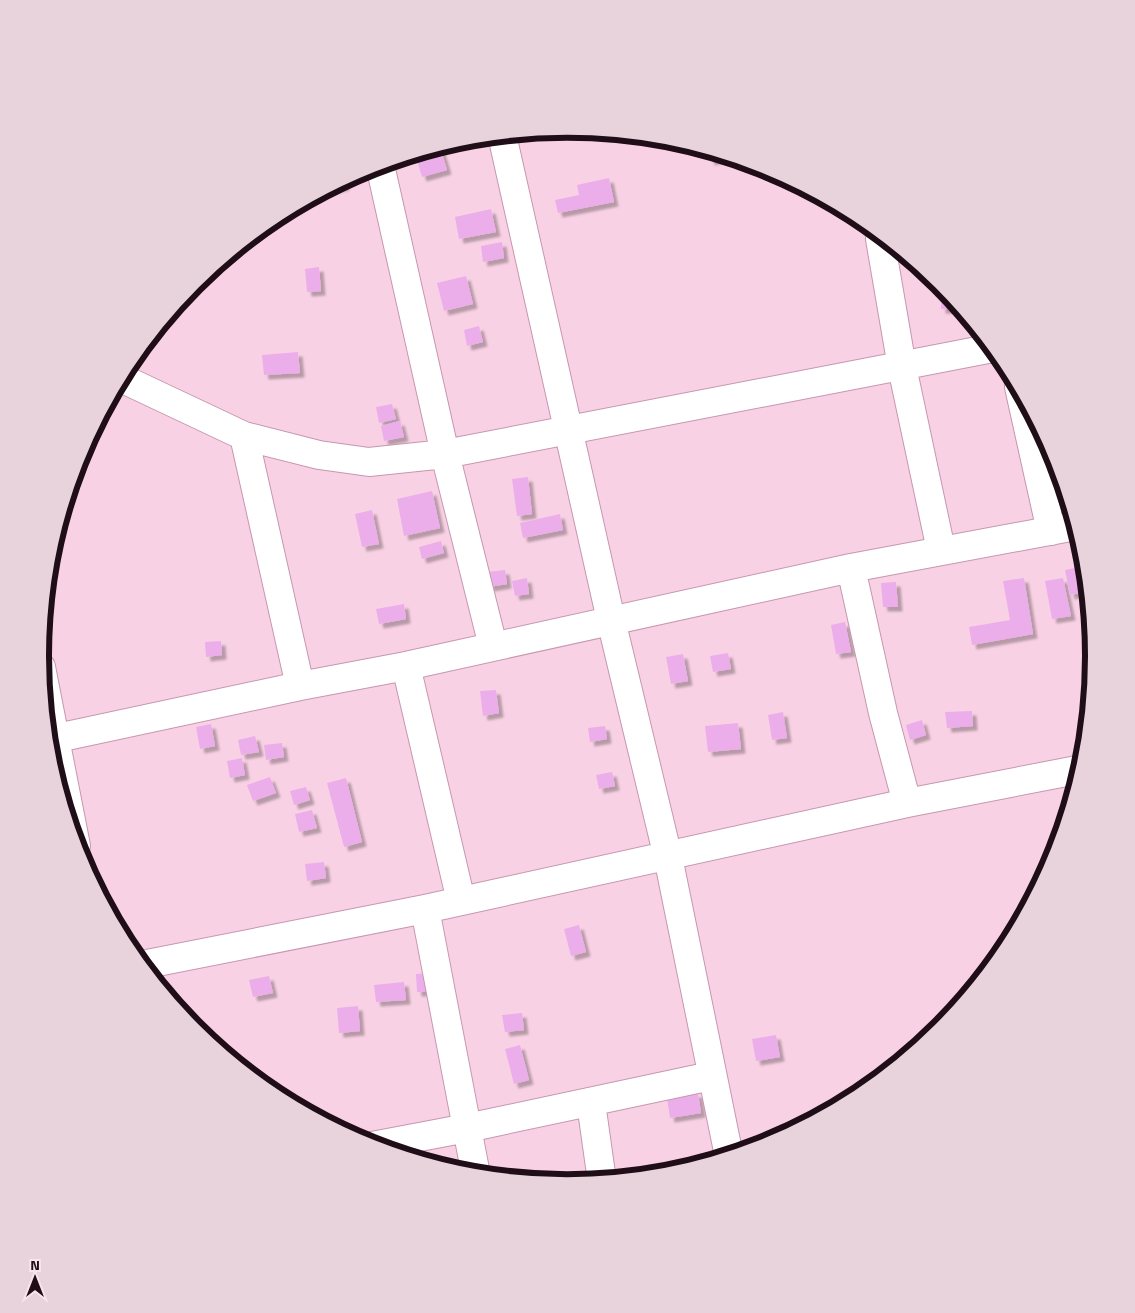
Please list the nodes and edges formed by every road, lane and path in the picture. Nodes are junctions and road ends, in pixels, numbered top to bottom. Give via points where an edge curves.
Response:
1 (504, 142) edge
2 (382, 172) edge
3 (881, 243) edge
4 (985, 350) edge
5 (902, 367) junction
6 (128, 381) edge
7 (1029, 419) edge
8 (569, 429) junction
9 (244, 436) junction
10 (445, 454) junction
11 (1063, 528) edge
12 (941, 550) junction
13 (851, 568) junction
14 (611, 620) junction
15 (493, 646) junction
16 (406, 666) junction
17 (300, 686) junction
18 (56, 738) edge
19 (1073, 771) edge
20 (906, 803) junction
21 (668, 857) junction
22 (461, 901) junction
23 (425, 909) junction
24 (150, 963) edge
25 (711, 1076) junction
26 (591, 1103) junction
27 (467, 1128) junction
28 (388, 1143) edge
29 (728, 1150) edge
30 (474, 1166) edge
31 (601, 1174) edge

1 - 8 street
2 - 10 street
3 - 5 street
4 - 5 street
5 - 8 street
5 - 12 street
6 - 9 street
7 - 11 street
8 - 10 street
8 - 14 street
9 - 10 street via 319,455 369,462
9 - 17 street
10 - 15 street
11 - 12 street
12 - 13 street
13 - 14 street
13 - 20 street
14 - 15 street
14 - 21 street
15 - 16 street
16 - 17 street
16 - 22 street
17 - 18 street
19 - 20 street
20 - 21 street
21 - 22 street
21 - 25 street
22 - 23 street
23 - 24 street
23 - 27 street
25 - 26 street
25 - 29 street
26 - 27 street
26 - 31 street
27 - 28 street
27 - 30 street

